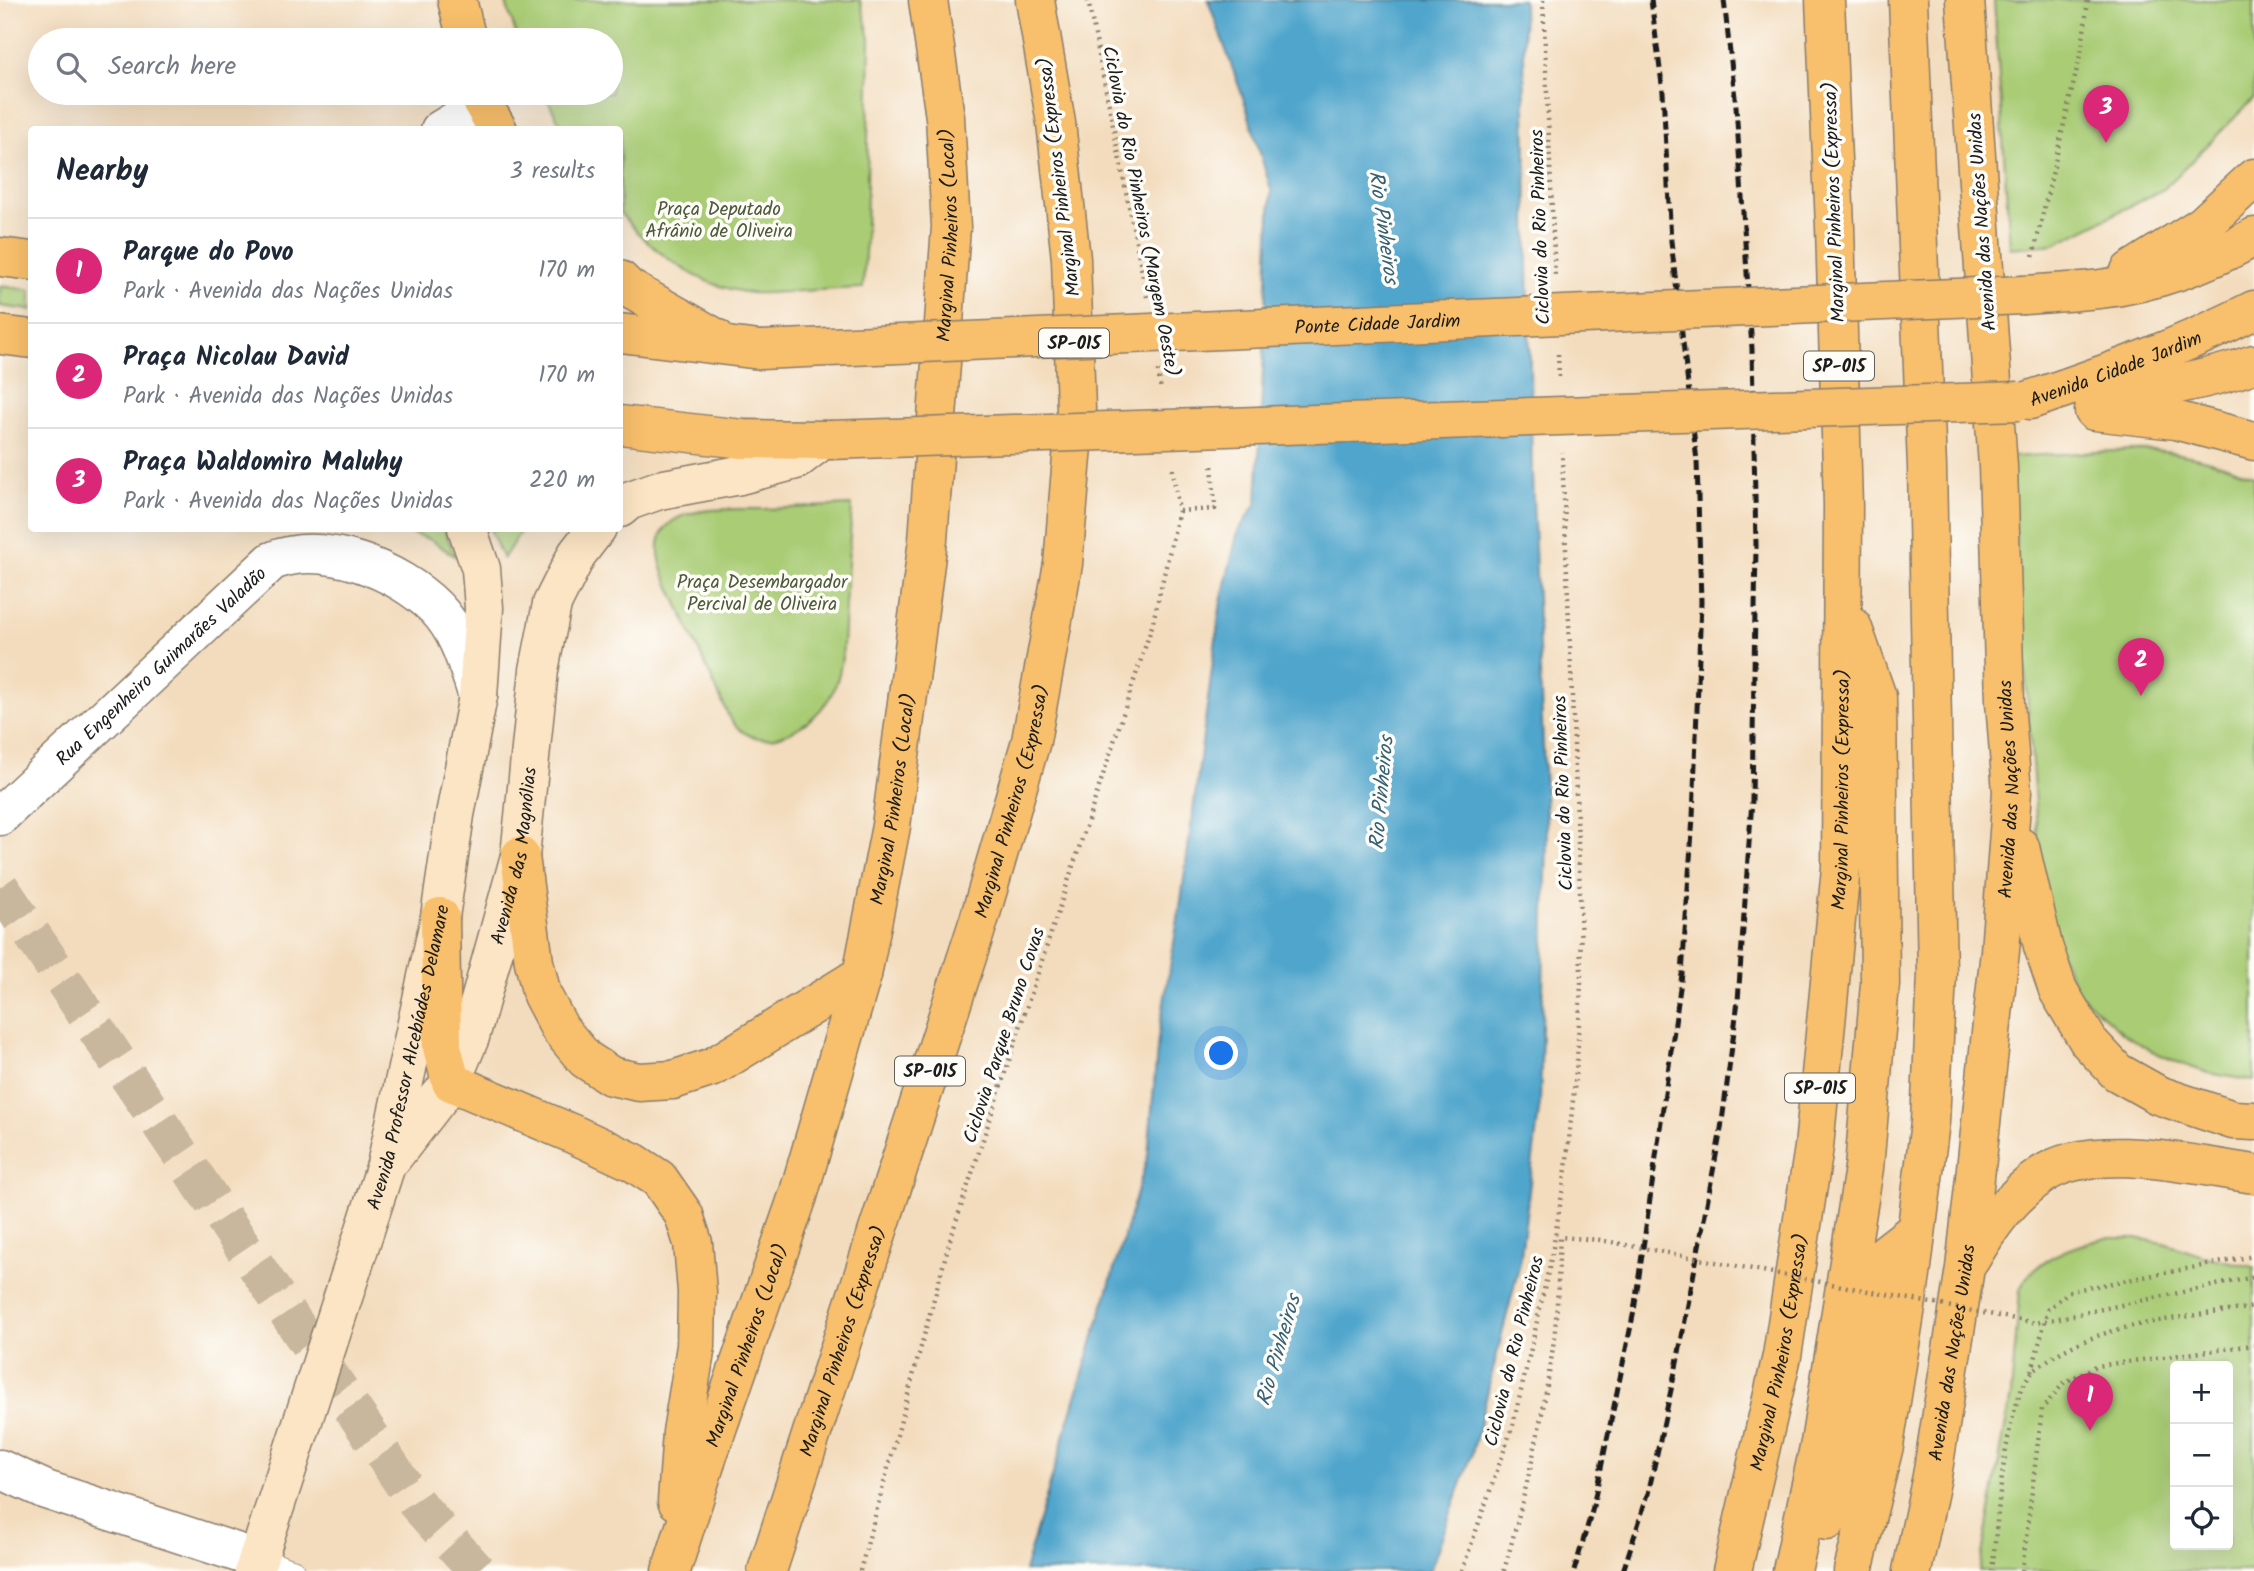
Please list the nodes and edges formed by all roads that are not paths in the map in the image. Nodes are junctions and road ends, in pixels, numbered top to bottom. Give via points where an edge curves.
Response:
1 (457, 0) edge
2 (928, 0) edge
3 (1035, 0) edge
4 (1825, 0) edge
5 (1908, 0) edge
6 (1965, 0) edge
7 (464, 28) edge
8 (487, 109) edge
9 (449, 126) edge
10 (2254, 178) edge
11 (2254, 237) edge
12 (0, 257) edge
13 (28, 260) edge
14 (623, 283) edge
15 (2102, 289) junction
16 (2254, 310) edge
17 (623, 333) edge
18 (0, 335) edge
19 (28, 338) edge
20 (745, 348) junction
21 (2254, 364) edge
22 (2025, 400) junction
23 (623, 425) edge
24 (826, 440) junction
25 (2254, 441) edge
26 (623, 505) edge
27 (468, 532) edge
28 (594, 532) edge
29 (1842, 597) junction
30 (478, 696) junction
31 (2012, 792) junction
32 (0, 816) edge
33 (520, 856) junction
34 (440, 917) junction
35 (862, 975) junction
36 (451, 1083) junction
37 (2254, 1121) edge
38 (386, 1166) junction
39 (2254, 1174) edge
40 (1916, 1230) junction
41 (1965, 1268) junction
42 (0, 1469) edge
43 (256, 1565) edge
44 (293, 1571) edge
45 (671, 1571) edge
46 (767, 1571) edge
47 (1732, 1571) edge
48 (1792, 1571) edge
49 (1814, 1571) edge
50 (1853, 1571) edge
51 (1912, 1571) edge

1 - 7 highway
2 - 35 highway, Marginal Pinheiros (Local) via 945,117 951,227 928,540 891,825
3 - 46 highway, Marginal Pinheiros (Expressa) / SP-015 via 1056,123 1071,259 1076,410 1063,564 1031,741 979,920
4 - 29 highway, Marginal Pinheiros (Expressa) / SP-015 via 1843,505
5 - 40 highway via 1927,467 1937,974 1930,1122
6 - 31 highway, Avenida das Nações Unidas via 1998,466
8 - 9 street
10 - 15 highway via 2203,225
11 - 15 highway via 2164,275
12 - 13 highway
14 - 20 highway
15 - 20 highway, Ponte Cidade Jardim, bridge
16 - 22 highway, Avenida Cidade Jardim via 2125,368
17 - 20 highway, Ponte Cidade Jardim
18 - 19 highway
21 - 22 highway, Avenida Cidade Jardim via 2193,382
22 - 24 highway, bridge
22 - 25 highway via 2175,420
23 - 24 highway via 743,439
24 - 26 main road via 796,460 659,490
27 - 30 main road, Avenida Professor Alcebíades Delamare via 481,569 484,608
28 - 33 main road, Avenida das Magnólias via 577,554 552,604 539,670
29 - 47 highway, Marginal Pinheiros (Expressa) / SP-015 via 1841,868 1814,1147 1782,1356
29 - 48 highway via 1877,697 1880,985 1864,1168 1819,1443
30 - 32 street, Rua Engenheiro Guimarães Valadão via 458,641 437,609 407,586 357,562 316,553 289,554 272,561
30 - 34 main road, Avenida Professor Alcebíades Delamare
31 - 37 highway via 2043,946 2057,990 2089,1042 2117,1072 2158,1095 2233,1120
31 - 41 highway, Avenida das Nações Unidas via 2000,951
33 - 35 highway via 542,995 560,1029 585,1059 611,1076 639,1082 673,1080 713,1067
33 - 36 main road, Avenida das Magnólias via 470,1037
34 - 36 highway via 442,1047
34 - 38 main road, Avenida Professor Alcebíades Delamare
35 - 45 highway, Marginal Pinheiros (Local) via 798,1196
36 - 38 main road, Avenida das Magnólias
36 - 45 highway via 632,1162 659,1179 684,1215 693,1243 696,1346 682,1432
38 - 43 main road, Avenida Professor Alcebíades Delamare
39 - 41 highway via 2166,1160 2106,1157 2073,1162 2044,1173 2010,1202
40 - 49 highway via 1885,1254 1847,1448
40 - 50 highway via 1884,1446
41 - 51 highway, Avenida das Nações Unidas via 1933,1476
42 - 43 street via 46,1490
43 - 44 lane

